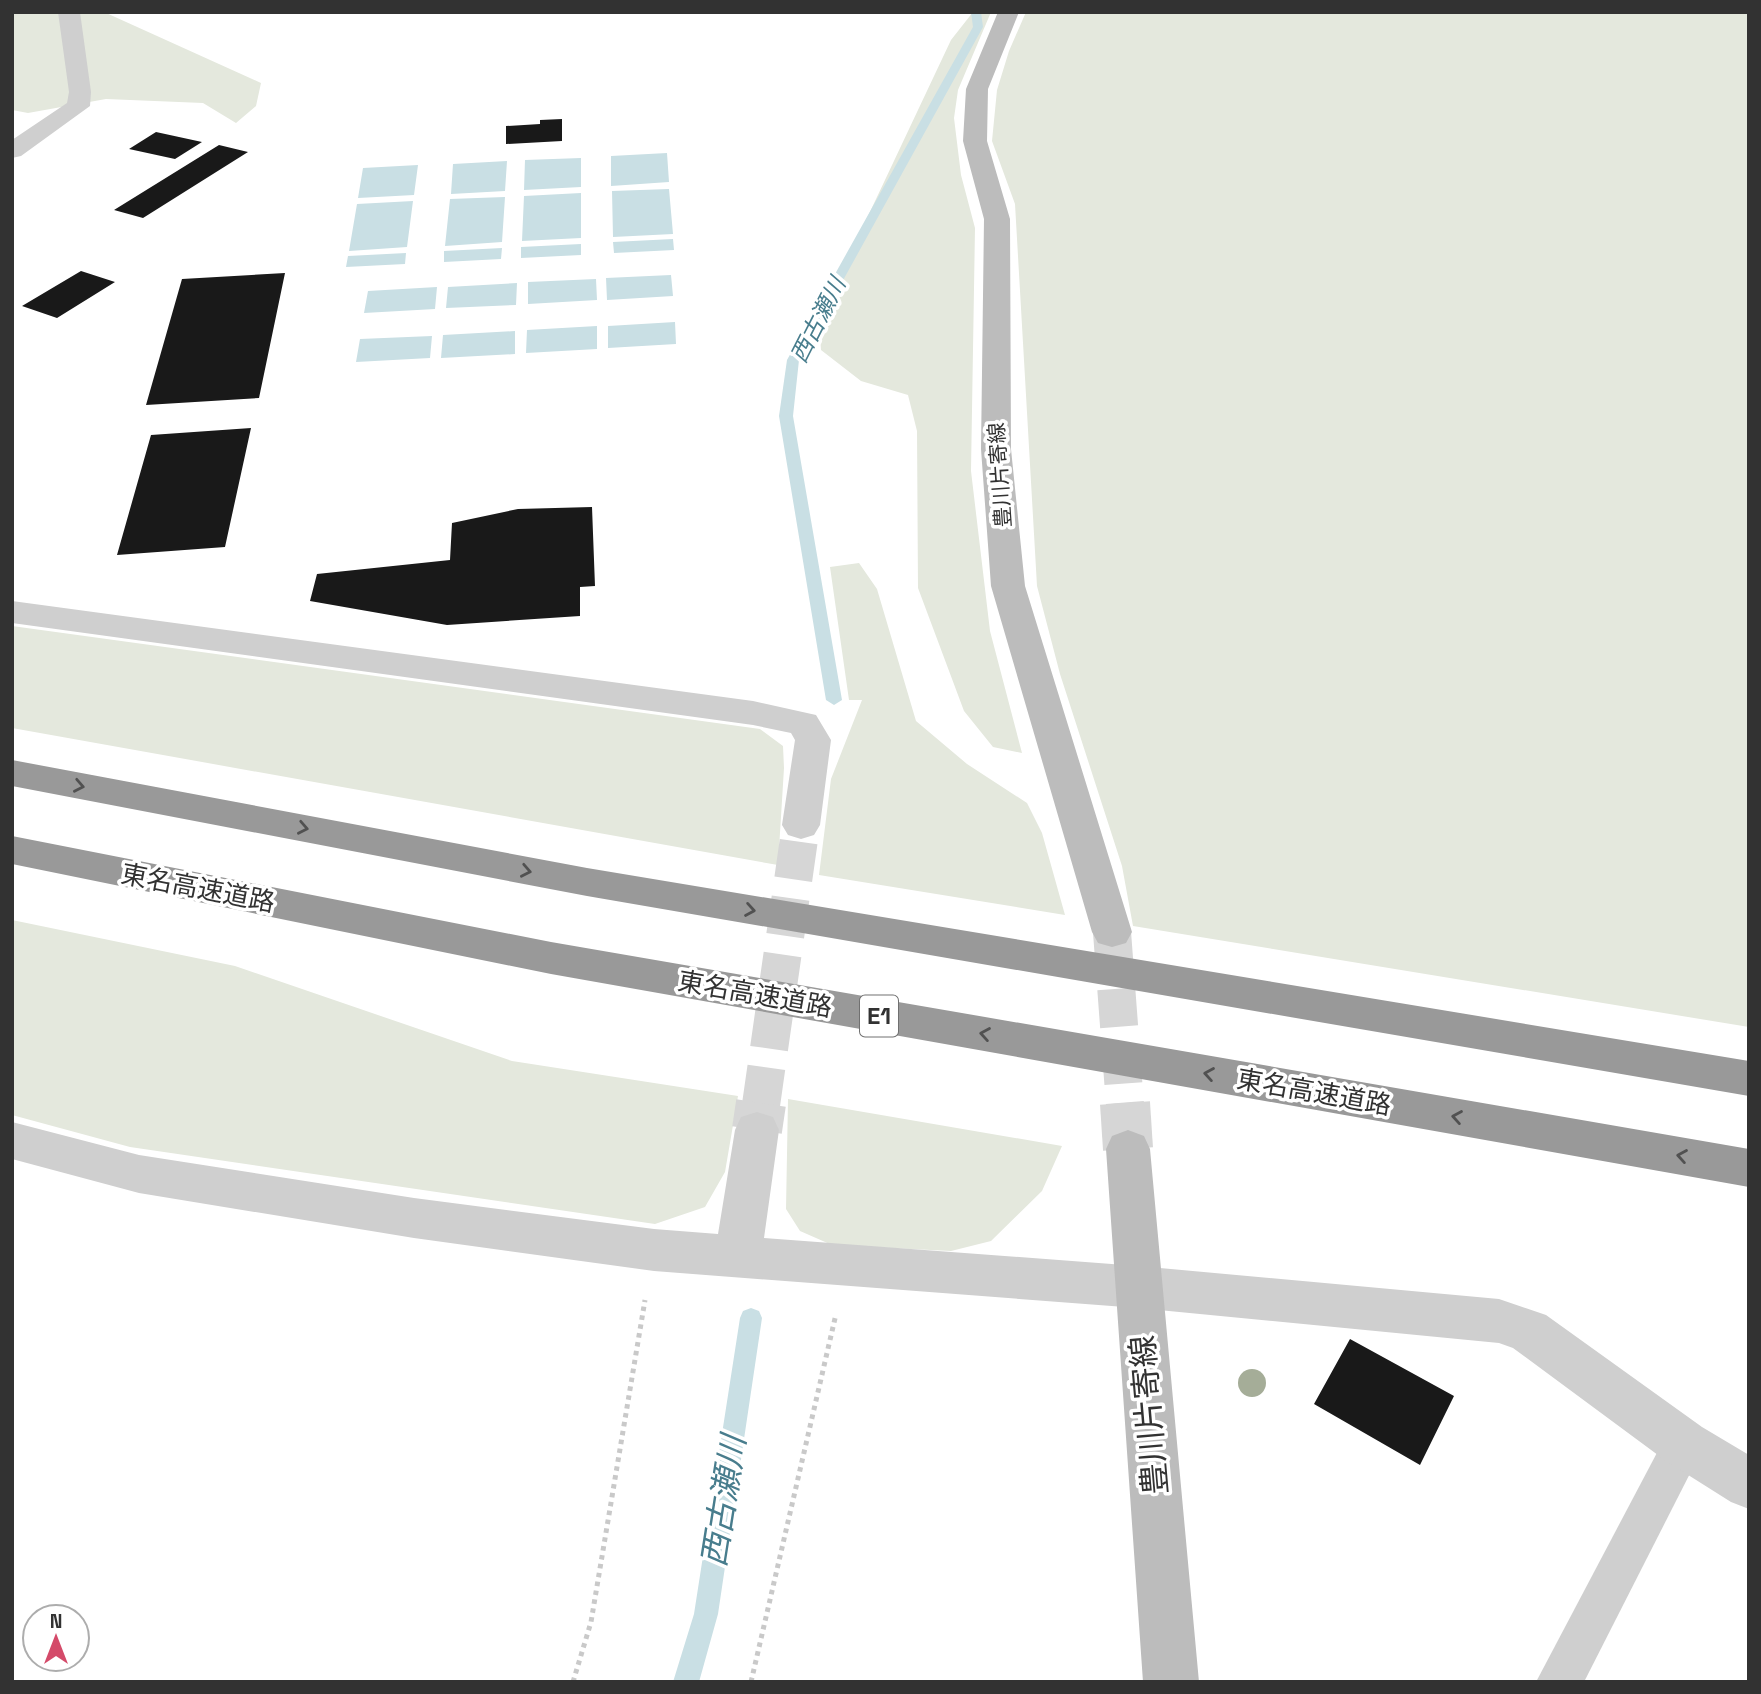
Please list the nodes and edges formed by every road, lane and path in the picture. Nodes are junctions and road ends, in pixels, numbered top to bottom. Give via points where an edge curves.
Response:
1 (69, 12) edge
2 (1009, 12) edge
3 (12, 151) edge
4 (12, 612) edge
5 (12, 773) edge
6 (801, 825) tunnel mouth
7 (12, 850) edge
8 (1112, 932) tunnel mouth
9 (1749, 1079) edge
10 (757, 1130) tunnel mouth
11 (12, 1140) edge
12 (1128, 1149) tunnel mouth
13 (1749, 1168) edge
14 (654, 1250) junction
15 (738, 1257) junction
16 (846, 1265) junction
17 (1138, 1287) junction
18 (1684, 1444) junction
19 (1749, 1484) edge
20 (573, 1682) edge
21 (751, 1682) edge
22 (1171, 1682) edge
23 (1559, 1682) edge

1 - 3 street via 78,106
2 - 8 main road, 豊川片寄線 via 977,89 975,141 997,219 996,449 1009,586
4 - 6 street via 753,713 803,724 813,740
5 -> 9 highway via 587,882
13 -> 7 highway, 東名高速道路 / E1 via 551,958
10 - 15 street
11 - 14 street via 139,1174
12 - 17 main road, 豊川片寄線
14 - 15 street
14 - 20 path via 591,1622
15 - 16 street
16 - 17 street
16 - 21 path
17 - 18 street via 1499,1321 1529,1331
17 - 22 main road, 豊川片寄線
18 - 19 street
18 - 23 lane

